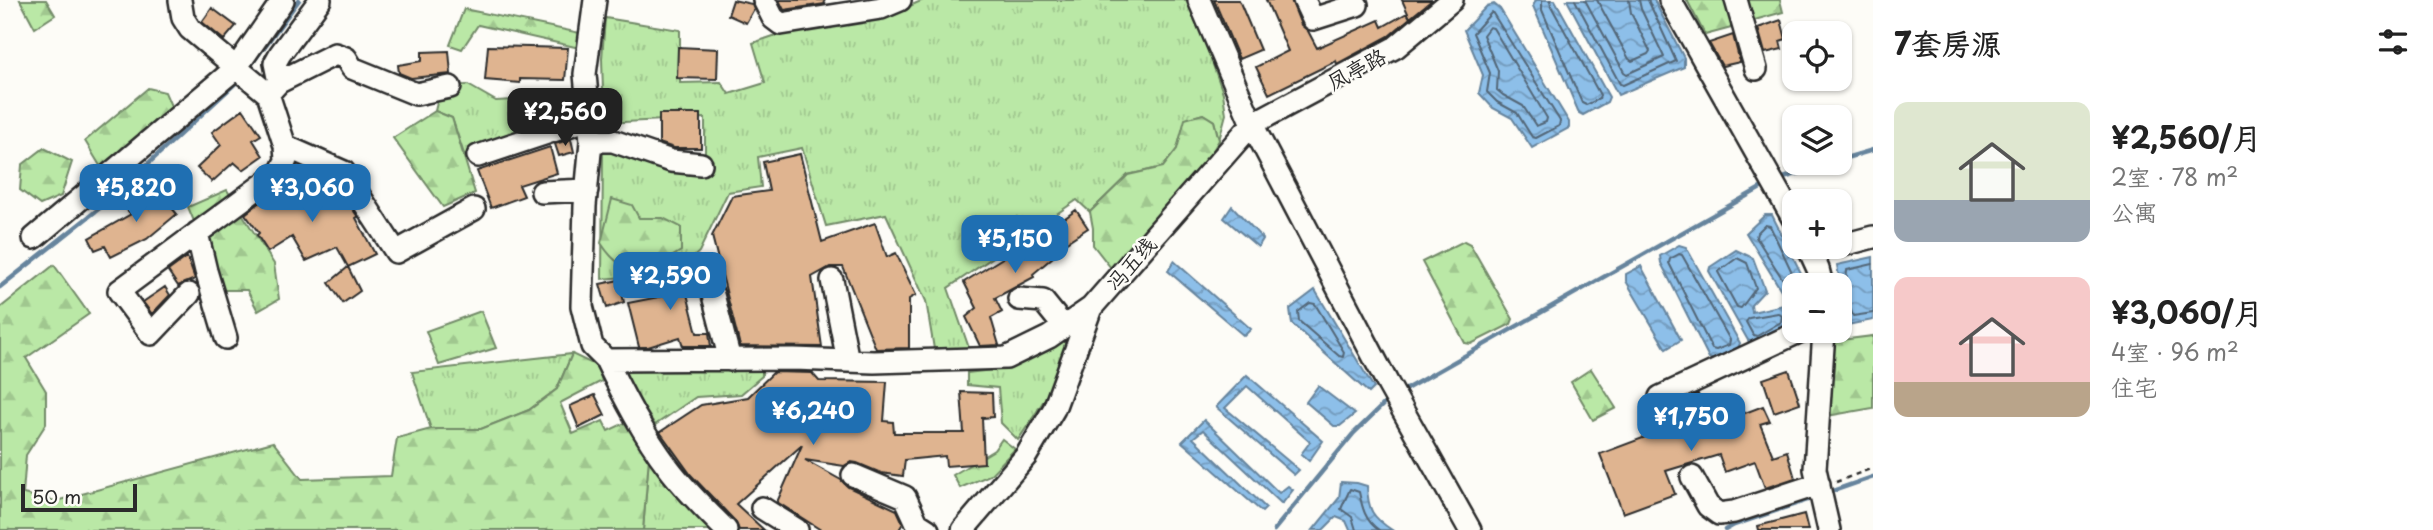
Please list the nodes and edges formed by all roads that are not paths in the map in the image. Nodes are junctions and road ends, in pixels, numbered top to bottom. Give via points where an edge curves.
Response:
1 (180, 0) edge
2 (282, 0) edge
3 (320, 0) edge
4 (595, 0) edge
5 (764, 0) edge
6 (900, 0) edge
7 (1199, 0) edge
8 (1304, 0) edge
9 (1452, 0) edge
10 (1670, 0) edge
11 (1736, 0) edge
12 (1357, 5) dead end
13 (1756, 69) dead end
14 (259, 81) junction
15 (450, 88) dead end
16 (589, 116) junction
17 (1252, 124) junction
18 (591, 141) junction
19 (285, 146) junction
20 (478, 156) dead end
21 (701, 164) dead end
22 (281, 171) junction
23 (294, 188) dead end
24 (587, 190) junction
25 (542, 191) dead end
26 (1782, 198) edge
27 (474, 209) dead end
28 (197, 233) junction
29 (1873, 237) edge
30 (34, 238) dead end
31 (1852, 242) edge
32 (832, 280) dead end
33 (189, 294) dead end
34 (713, 295) dead end
35 (1019, 299) dead end
36 (1091, 308) junction
37 (1064, 327) junction
38 (226, 338) dead end
39 (1782, 340) edge
40 (1823, 343) edge
41 (606, 360) junction
42 (730, 360) junction
43 (848, 361) junction
44 (1660, 397) dead end
45 (853, 475) dead end
46 (1692, 477) dead end
47 (1819, 484) junction
48 (762, 508) dead end
49 (726, 530) edge
50 (797, 530) edge
51 (928, 530) edge
52 (963, 530) edge
53 (1470, 530) edge
54 (1829, 530) edge

1 - 14 street via 190,29
2 - 14 street
3 - 14 street
4 - 16 street via 585,74
5 - 6 street via 781,24 881,8
7 - 17 street
8 - 12 street via 1313,19
9 - 17 street, 凤亭路 via 1396,47
10 - 26 street
11 - 13 street
14 - 15 street via 335,54 346,58 352,68 416,94
14 - 19 street
14 - 30 street
16 - 18 street
16 - 20 street
17 - 36 street, 冯五线
17 - 53 street
18 - 21 street via 613,141 671,161
18 - 24 street
19 - 22 street
19 - 27 street via 344,172 396,252
22 - 23 street
22 - 28 street
24 - 25 street
24 - 41 street via 582,306 592,346
28 - 33 street via 119,291 151,334
28 - 38 street
29 - 31 street
32 - 43 street
34 - 42 street
35 - 37 street via 1043,301
36 - 37 street
36 - 52 street, 冯五线 via 1054,409 1026,456
37 - 43 street via 1006,358
39 - 44 street
40 - 47 street via 1815,469
41 - 42 street
41 - 49 street via 632,412 668,467
42 - 43 street
45 - 51 street via 905,497 917,523
46 - 47 street via 1708,506 1719,514
47 - 54 street
48 - 50 street

